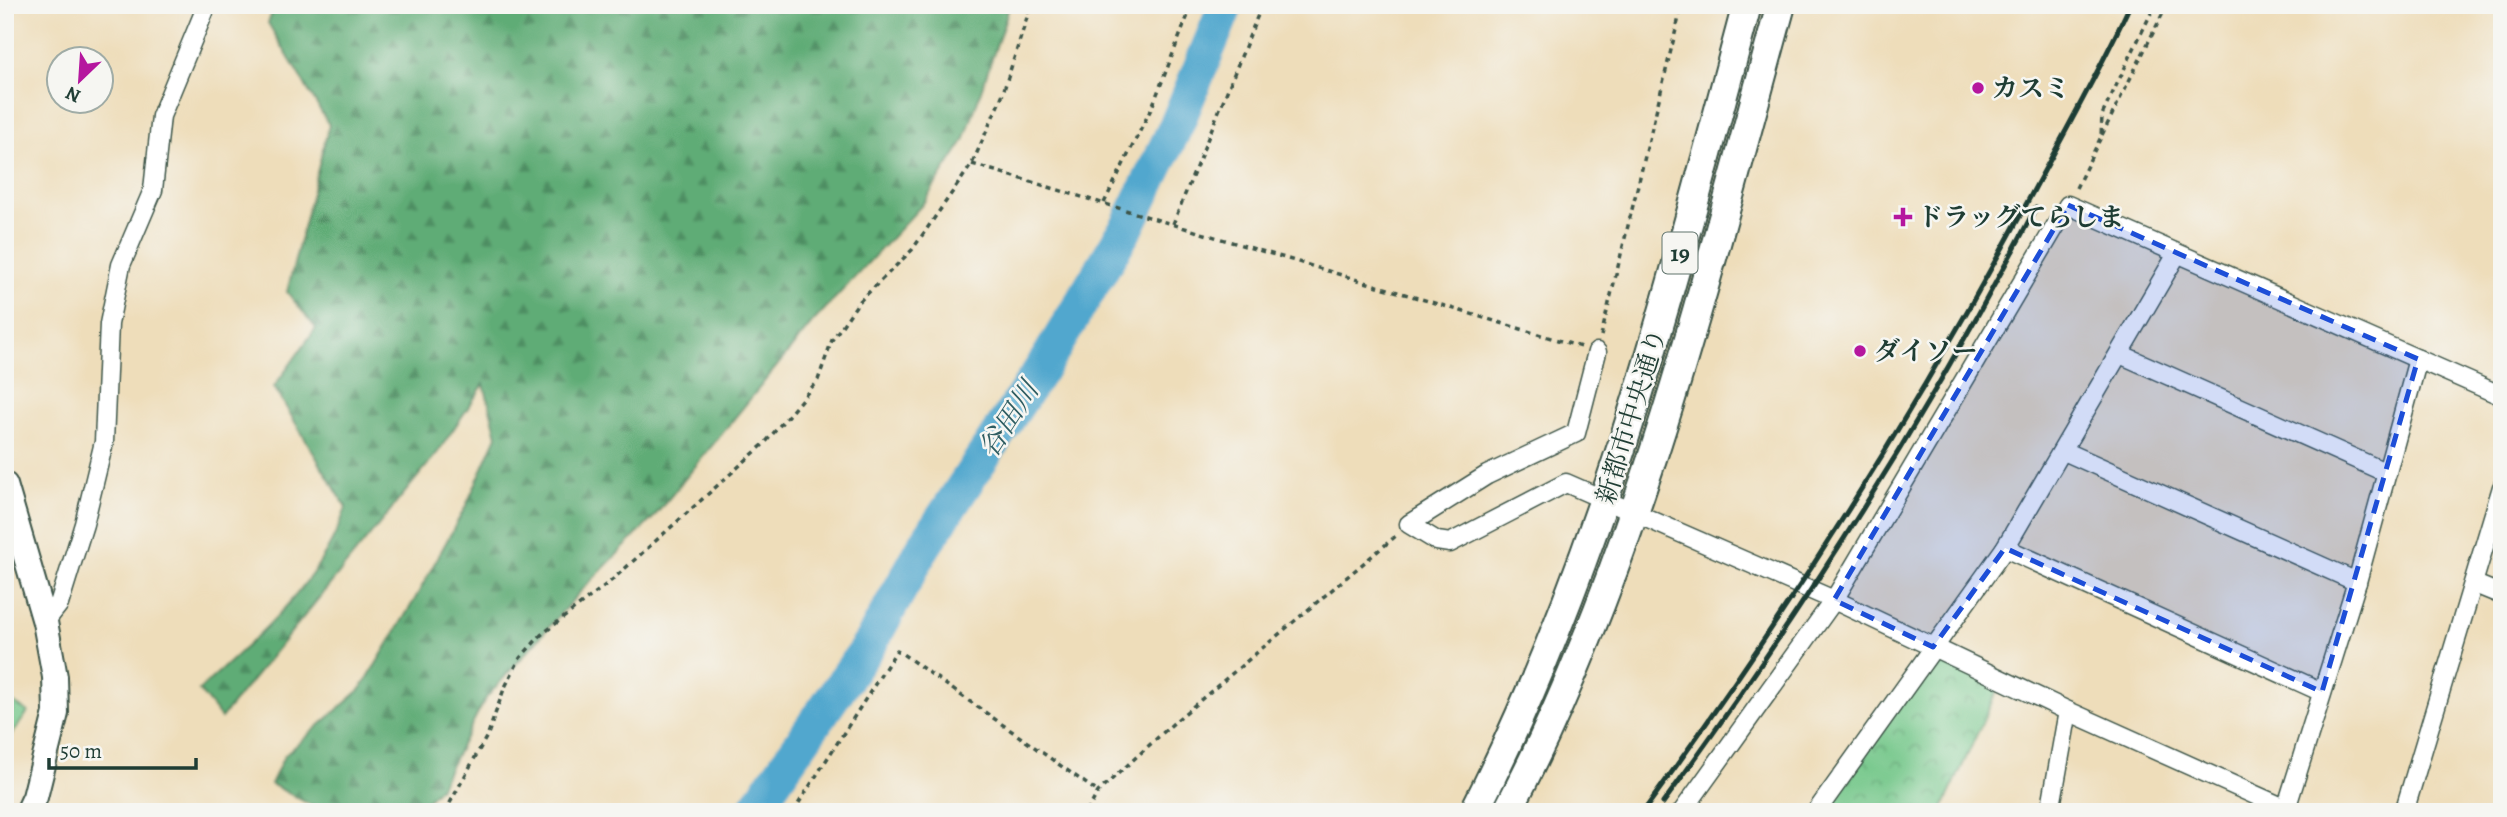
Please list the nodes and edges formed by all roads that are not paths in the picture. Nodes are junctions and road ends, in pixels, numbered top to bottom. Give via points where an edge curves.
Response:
1 (207, 5) edge
2 (1747, 5) edge
3 (1781, 5) edge
4 (2177, 254) junction
5 (1597, 352) road end
6 (2120, 354) junction
7 (2418, 359) junction
8 (2502, 396) edge
9 (2064, 451) junction
10 (2387, 473) junction
11 (5, 485) edge
12 (2502, 487) edge
13 (1605, 500) junction
14 (1633, 512) junction
15 (2005, 548) junction
16 (2357, 582) junction
17 (2475, 584) junction
18 (2502, 595) edge
19 (1834, 600) junction
20 (45, 622) junction
21 (1933, 647) junction
22 (2322, 692) junction
23 (2068, 711) junction
24 (2288, 811) edge
25 (28, 812) edge
26 (1474, 812) edge
27 (1507, 812) edge
28 (1682, 812) edge
29 (1816, 812) edge
30 (2050, 812) edge
31 (2404, 812) edge

1 - 20 street via 161,116 153,190 121,265 109,324 104,442 59,604
2 - 13 main road, 新都市中央通り / 19 via 1677,263
3 - 14 main road, 新都市中央通り / 19 via 1719,233
4 - 6 street
4 - 7 street
4 - 19 street via 2067,205
5 - 13 street via 1576,433 1487,475 1409,524 1437,541 1450,542 1566,482
6 - 9 street
6 - 10 street
7 - 8 street
7 - 10 street
9 - 15 street
9 - 16 street
10 - 16 street
11 - 20 street
12 - 17 street
13 - 14 street
13 - 26 main road, 新都市中央通り / 19 via 1558,631
14 - 19 street
14 - 27 main road, 新都市中央通り / 19 via 1581,651
15 - 21 street
15 - 22 street
16 - 22 street
17 - 18 street
17 - 31 street
19 - 21 street
19 - 28 street
20 - 25 street via 56,713
21 - 23 street
21 - 29 street
22 - 24 street
23 - 24 street
23 - 30 street

